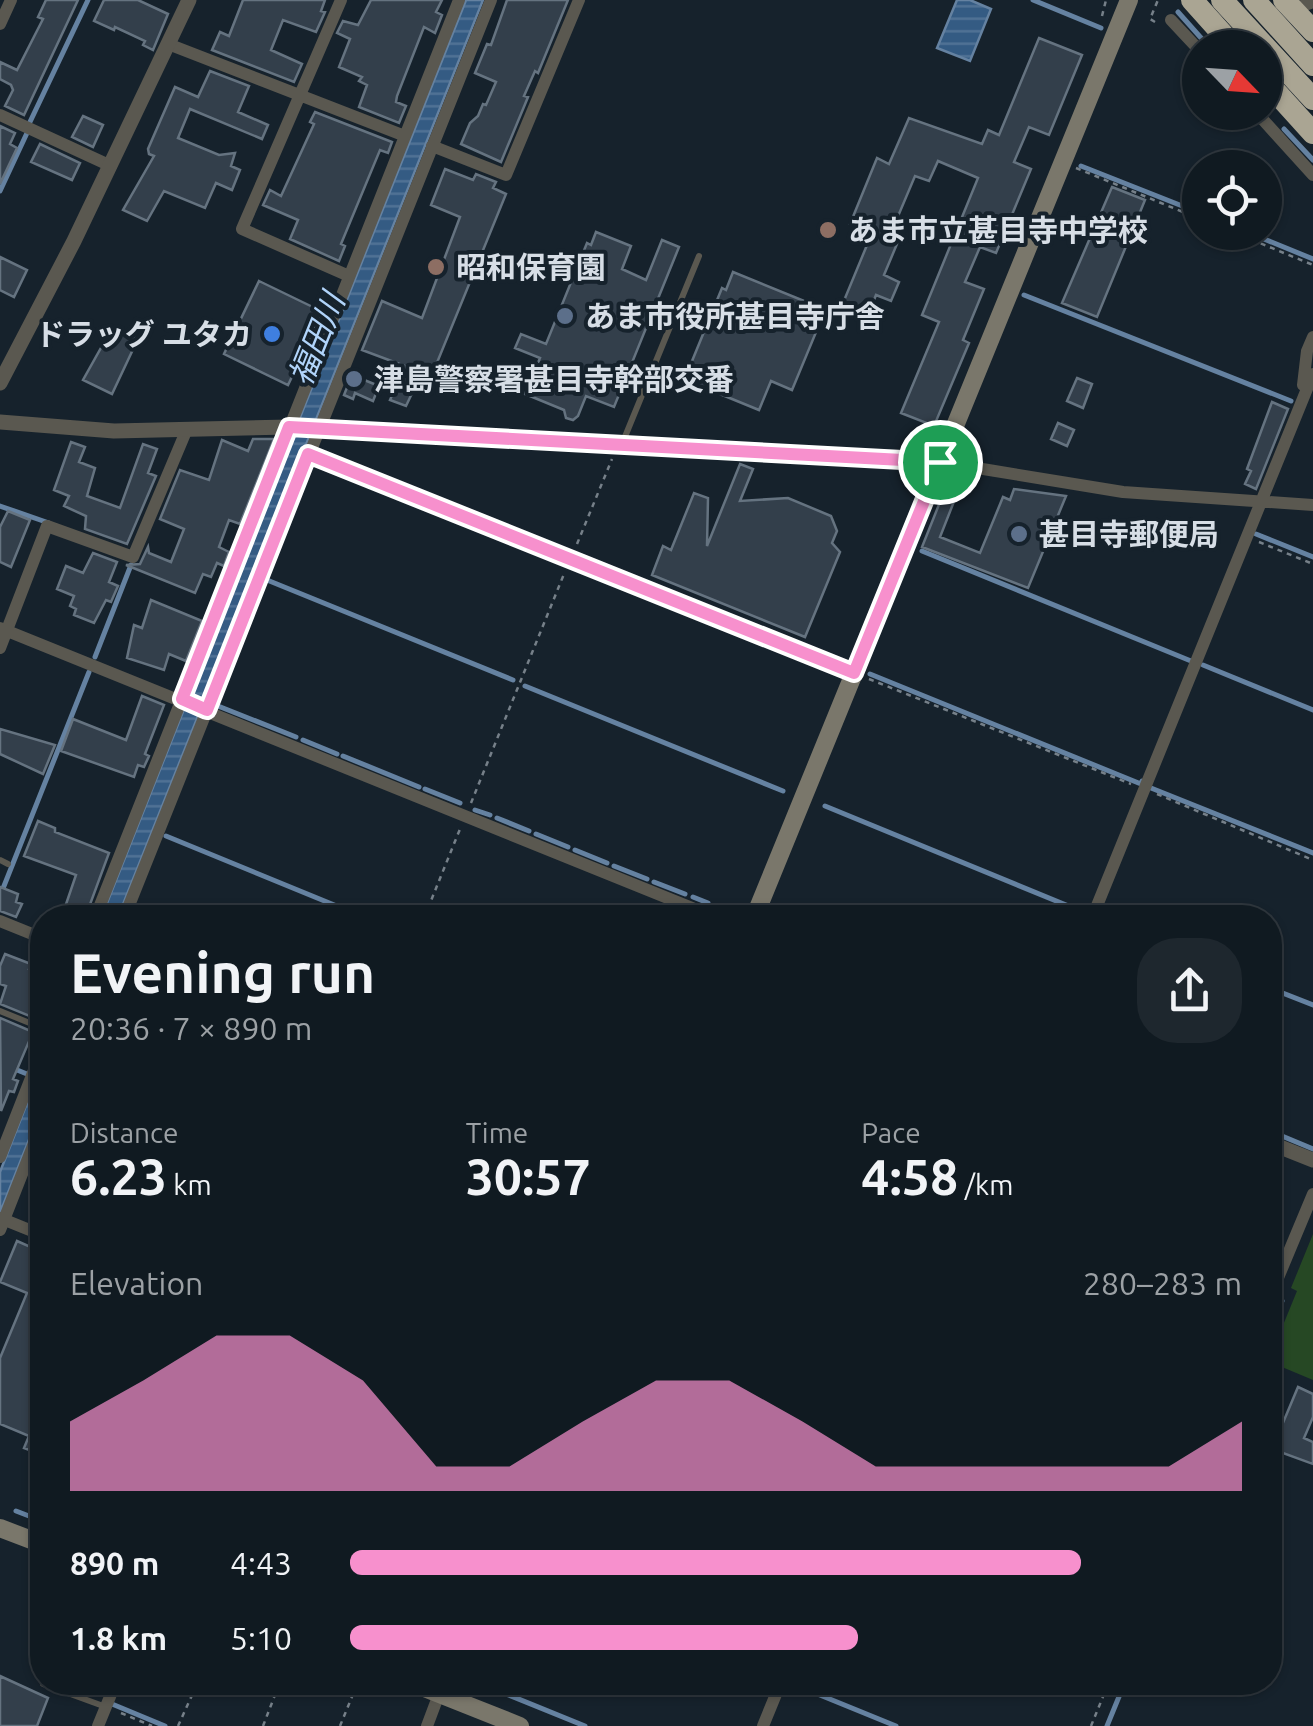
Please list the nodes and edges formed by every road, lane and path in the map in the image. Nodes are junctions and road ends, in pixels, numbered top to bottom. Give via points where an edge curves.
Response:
1 (12, 0) edge
2 (189, 0) edge
3 (341, 0) edge
4 (459, 0) edge
5 (491, 0) edge
6 (579, 0) edge
7 (1128, 0) edge
8 (1192, 0) edge
9 (1222, 0) edge
10 (1254, 0) edge
11 (1284, 0) edge
12 (1313, 2) edge
13 (1171, 20) dead end
14 (0, 24) edge
15 (1225, 30) edge
16 (1254, 30) edge
17 (1313, 31) edge
18 (1182, 32) edge
19 (168, 44) junction
20 (1313, 65) edge
21 (1282, 93) edge
22 (300, 95) junction
23 (1313, 99) edge
24 (0, 115) edge
25 (1272, 130) edge
26 (1313, 133) edge
27 (405, 136) junction
28 (432, 146) junction
29 (1063, 163) junction
30 (111, 166) junction
31 (1313, 174) edge
32 (1182, 212) edge
33 (1277, 250) edge
34 (699, 256) dead end
35 (1313, 265) edge
36 (349, 276) junction
37 (1313, 337) edge
38 (1313, 374) edge
39 (0, 383) edge
40 (1313, 386) edge
41 (1301, 402) junction
42 (0, 422) edge
43 (289, 427) junction
44 (316, 428) junction
45 (187, 429) junction
46 (620, 444) junction
47 (308, 454) junction
48 (940, 462) junction
49 (1262, 502) junction
50 (1313, 505) edge
51 (1248, 537) junction
52 (570, 560) junction
53 (1313, 564) edge
54 (3, 630) edge
55 (0, 648) edge
56 (854, 673) junction
57 (182, 699) junction
58 (205, 709) junction
59 (1144, 790) junction
60 (466, 815) junction
61 (1313, 860) edge
62 (100, 905) edge
63 (129, 905) edge
64 (429, 905) edge
65 (685, 905) edge
66 (759, 905) edge
67 (1097, 905) edge
68 (0, 921) edge
69 (30, 933) edge
70 (0, 1011) edge
71 (30, 1023) edge
72 (30, 1081) edge
73 (1282, 1147) edge
74 (30, 1152) edge
75 (0, 1158) edge
76 (1313, 1160) edge
77 (1313, 1194) edge
78 (1, 1222) edge
79 (30, 1232) edge
80 (1282, 1268) edge
81 (0, 1528) edge
82 (30, 1539) edge
83 (73, 1695) edge
84 (111, 1695) edge
85 (192, 1695) edge
86 (275, 1695) edge
87 (353, 1695) edge
88 (439, 1695) edge
89 (456, 1695) edge
90 (775, 1695) edge
91 (1104, 1695) edge
92 (106, 1707) junction
93 (98, 1726) edge
94 (152, 1726) edge
95 (178, 1726) edge
96 (263, 1726) edge
97 (340, 1726) edge
98 (426, 1726) edge
99 (520, 1726) edge
100 (763, 1726) edge
101 (1092, 1726) edge

1 - 14 street
2 - 19 street
3 - 22 street
4 - 27 street
5 - 28 street
6 - 28 street via 506,175
7 - 29 main road
8 - 15 highway
9 - 23 highway, bridge
10 - 20 highway, bridge
11 - 17 highway, bridge
12 - 16 street
13 - 18 street
19 - 22 street
19 - 30 street
21 - 26 highway, bridge
22 - 27 street
22 - 36 street via 242,230
24 - 30 street
25 - 31 street
27 - 36 street
28 - 44 street
29 - 32 path
29 - 48 main road
30 - 39 street
33 - 35 path
34 - 46 lane
36 - 43 street
37 - 41 street
38 - 41 street
40 - 41 street
41 - 49 street
42 - 45 street
43 - 44 street
43 - 45 street
43 - 57 street
44 - 46 street
44 - 47 street
45 - 54 street via 134,557 47,526
46 - 48 street
46 - 52 path
47 - 52 street
47 - 58 street
48 - 49 street via 1123,492
48 - 56 main road
49 - 50 street
49 - 51 street
51 - 53 path
51 - 59 street
52 - 56 street
52 - 60 path
54 - 55 street
54 - 57 street
56 - 59 path
56 - 66 main road
57 - 58 street
57 - 62 street
58 - 60 street
58 - 63 street
59 - 61 path
59 - 67 street
60 - 64 path
60 - 65 street
68 - 69 street
70 - 71 lane
72 - 75 street
73 - 76 street
74 - 78 street
77 - 80 street
78 - 79 street
81 - 82 main road
83 - 92 lane
84 - 92 street
85 - 95 path
86 - 96 path
87 - 97 path
88 - 98 street
89 - 99 main road
90 - 100 street
91 - 101 path
92 - 93 street
92 - 94 path

